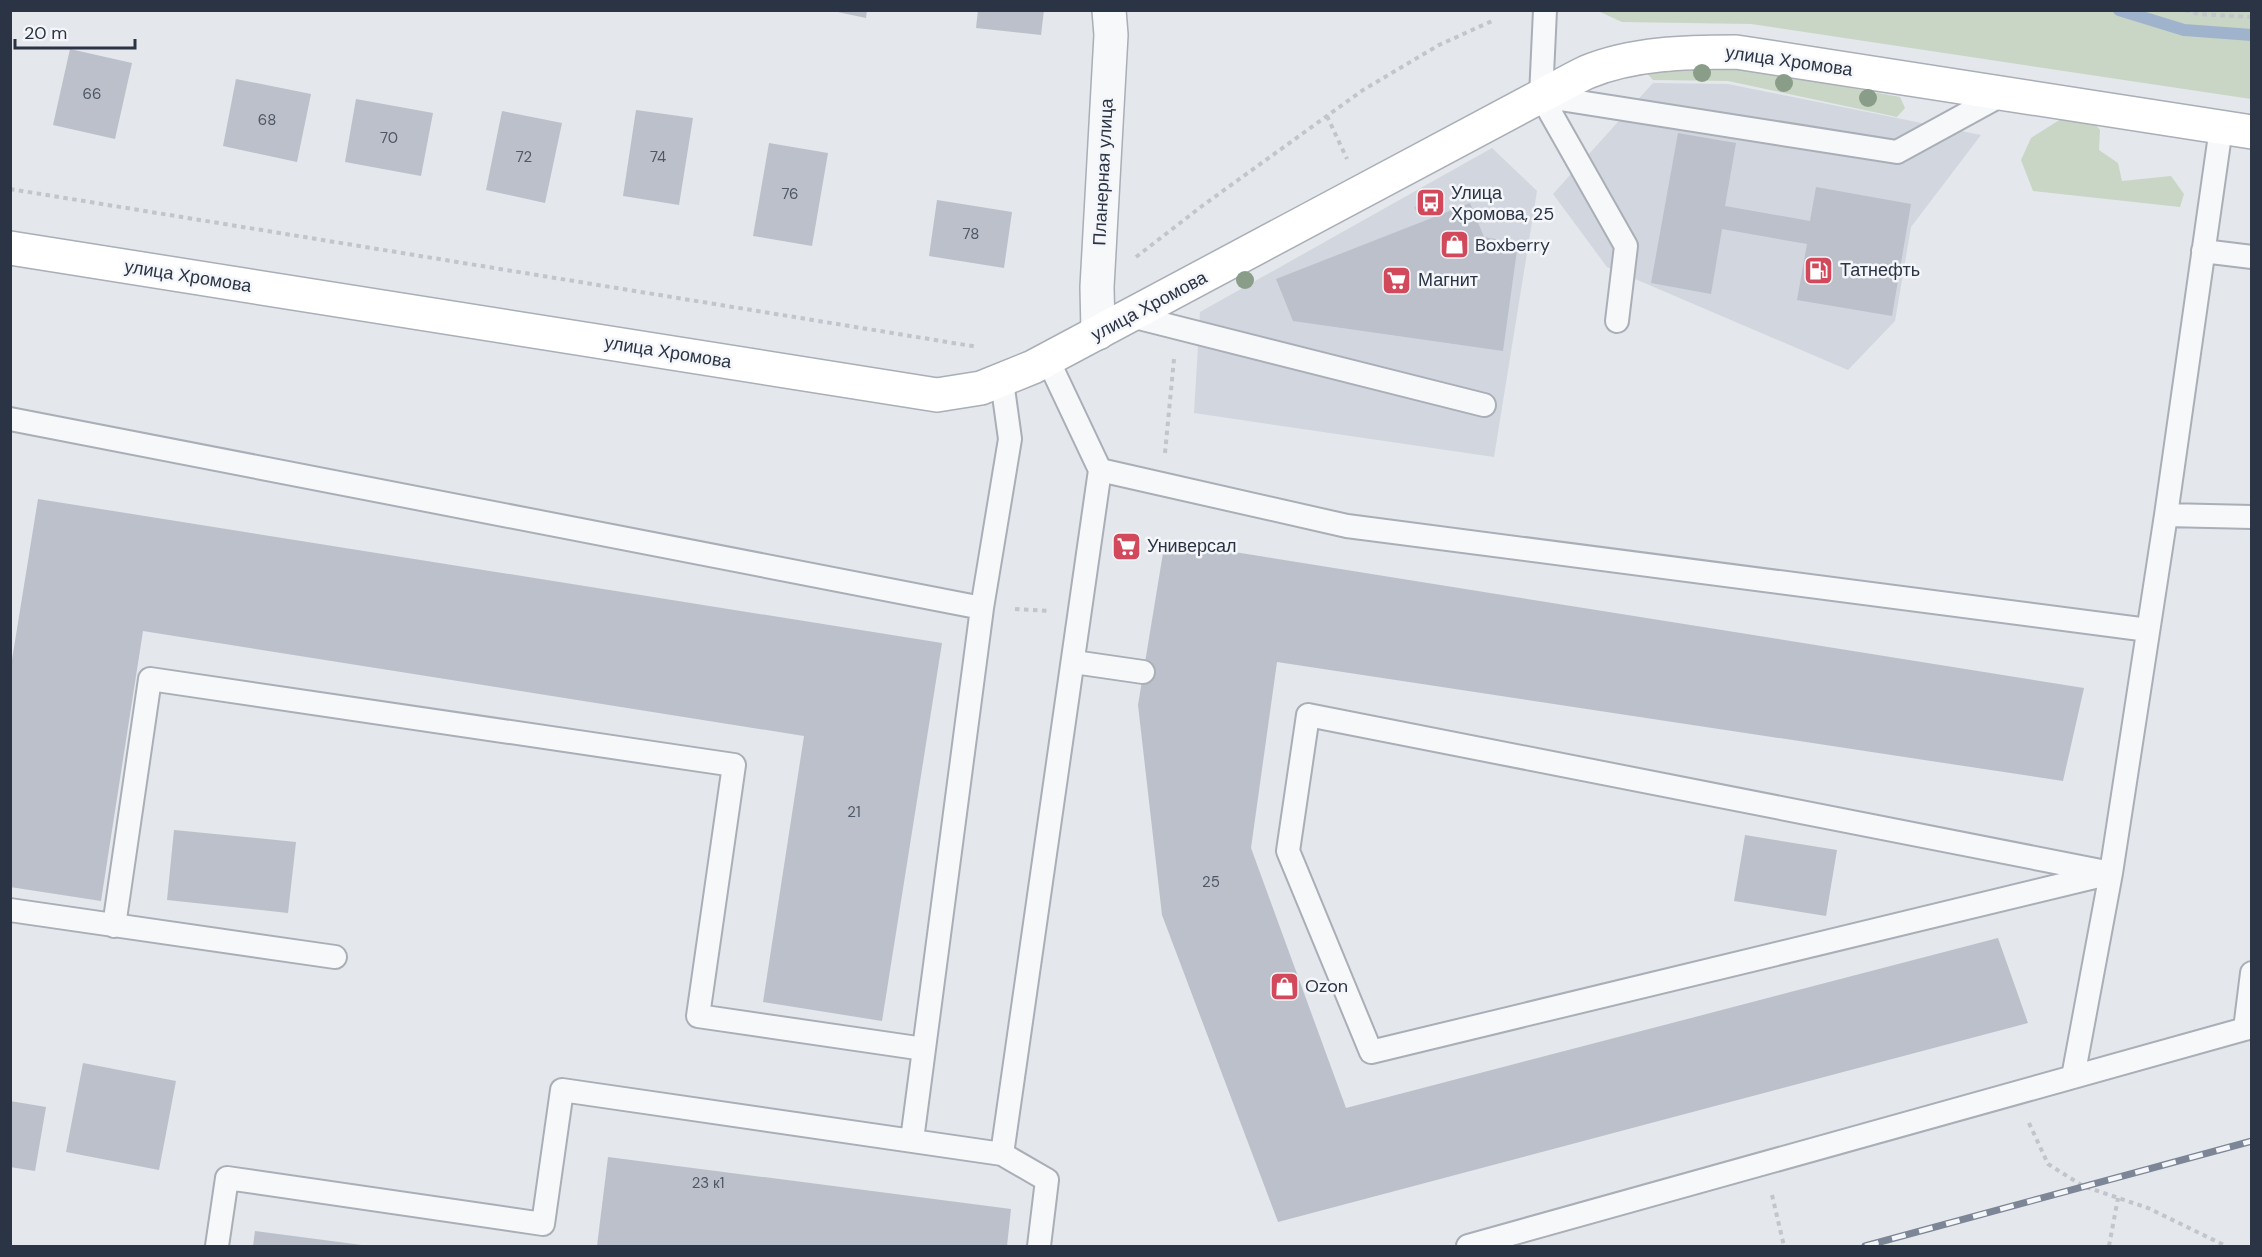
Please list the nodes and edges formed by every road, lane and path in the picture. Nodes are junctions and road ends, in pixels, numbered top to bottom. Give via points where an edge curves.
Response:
1 (1109, 10) edge
2 (1545, 10) edge
3 (2185, 10) edge
4 (2252, 17) edge
5 (1492, 21) dead end
6 (2003, 94) junction
7 (1541, 96) junction
8 (1327, 116) junction
9 (2236, 130) edge
10 (1350, 166) dead end
11 (10, 189) edge
12 (10, 248) edge
13 (2203, 251) junction
14 (2252, 257) edge
15 (1097, 287) junction
16 (1131, 316) junction
17 (1617, 321) dead end
18 (1098, 333) junction
19 (983, 348) dead end
20 (1048, 360) junction
21 (1002, 381) junction
22 (1484, 405) dead end
23 (10, 420) edge
24 (1100, 470) junction
25 (2166, 514) junction
26 (2252, 517) edge
27 (982, 608) junction
28 (1080, 612) junction
29 (2148, 630) junction
30 (1074, 662) junction
31 (1143, 672) dead end
32 (2111, 873) junction
33 (11, 910) edge
34 (114, 926) junction
35 (335, 957) dead end
36 (2252, 973) edge
37 (2248, 1028) edge
38 (924, 1049) junction
39 (2073, 1077) junction
40 (2015, 1093) junction
41 (912, 1140) junction
42 (1002, 1154) junction
43 (1765, 1163) junction
44 (2118, 1198) junction
45 (217, 1246) edge
46 (1039, 1246) edge
47 (1468, 1246) edge
48 (1784, 1246) edge
49 (2109, 1246) edge
50 (2226, 1246) edge

1 - 15 street, Планерная улица
2 - 7 lane
3 - 4 path
5 - 8 path via 1439,45
6 - 7 main road, улица Хромова via 1736,51 1692,52 1618,62
6 - 7 lane via 1897,152
6 - 9 main road, улица Хромова
7 - 16 main road, улица Хромова
7 - 17 lane via 1626,246
8 - 10 path
8 - 15 path
9 - 13 lane
11 - 19 path
12 - 21 main road, улица Хромова via 926,393 959,392
13 - 14 lane
13 - 25 lane
15 - 18 street, Планерная улица
16 - 18 main road, улица Хромова
16 - 22 lane
18 - 20 main road, улица Хромова
20 - 21 main road, улица Хромова
20 - 24 lane
21 - 27 lane via 1010,440
23 - 27 lane
24 - 28 lane
24 - 29 lane via 1347,526
25 - 26 lane
25 - 29 lane
27 - 28 path
27 - 38 lane
28 - 30 lane
29 - 32 lane
30 - 31 lane
30 - 42 lane
32 - 32 lane via 1308,715 1288,851 1371,1052
32 - 39 lane
33 - 34 lane
34 - 35 lane
34 - 38 lane via 150,680 723,763 734,765 698,1016
36 - 37 lane
37 - 39 lane
38 - 41 lane
39 - 40 lane
40 - 43 lane
40 - 44 path via 2048,1164 2083,1186
41 - 42 lane
41 - 45 lane via 562,1090 543,1224 227,1178
42 - 46 lane via 1047,1180
43 - 47 lane
43 - 48 path
44 - 49 path
44 - 50 path via 2148,1208

